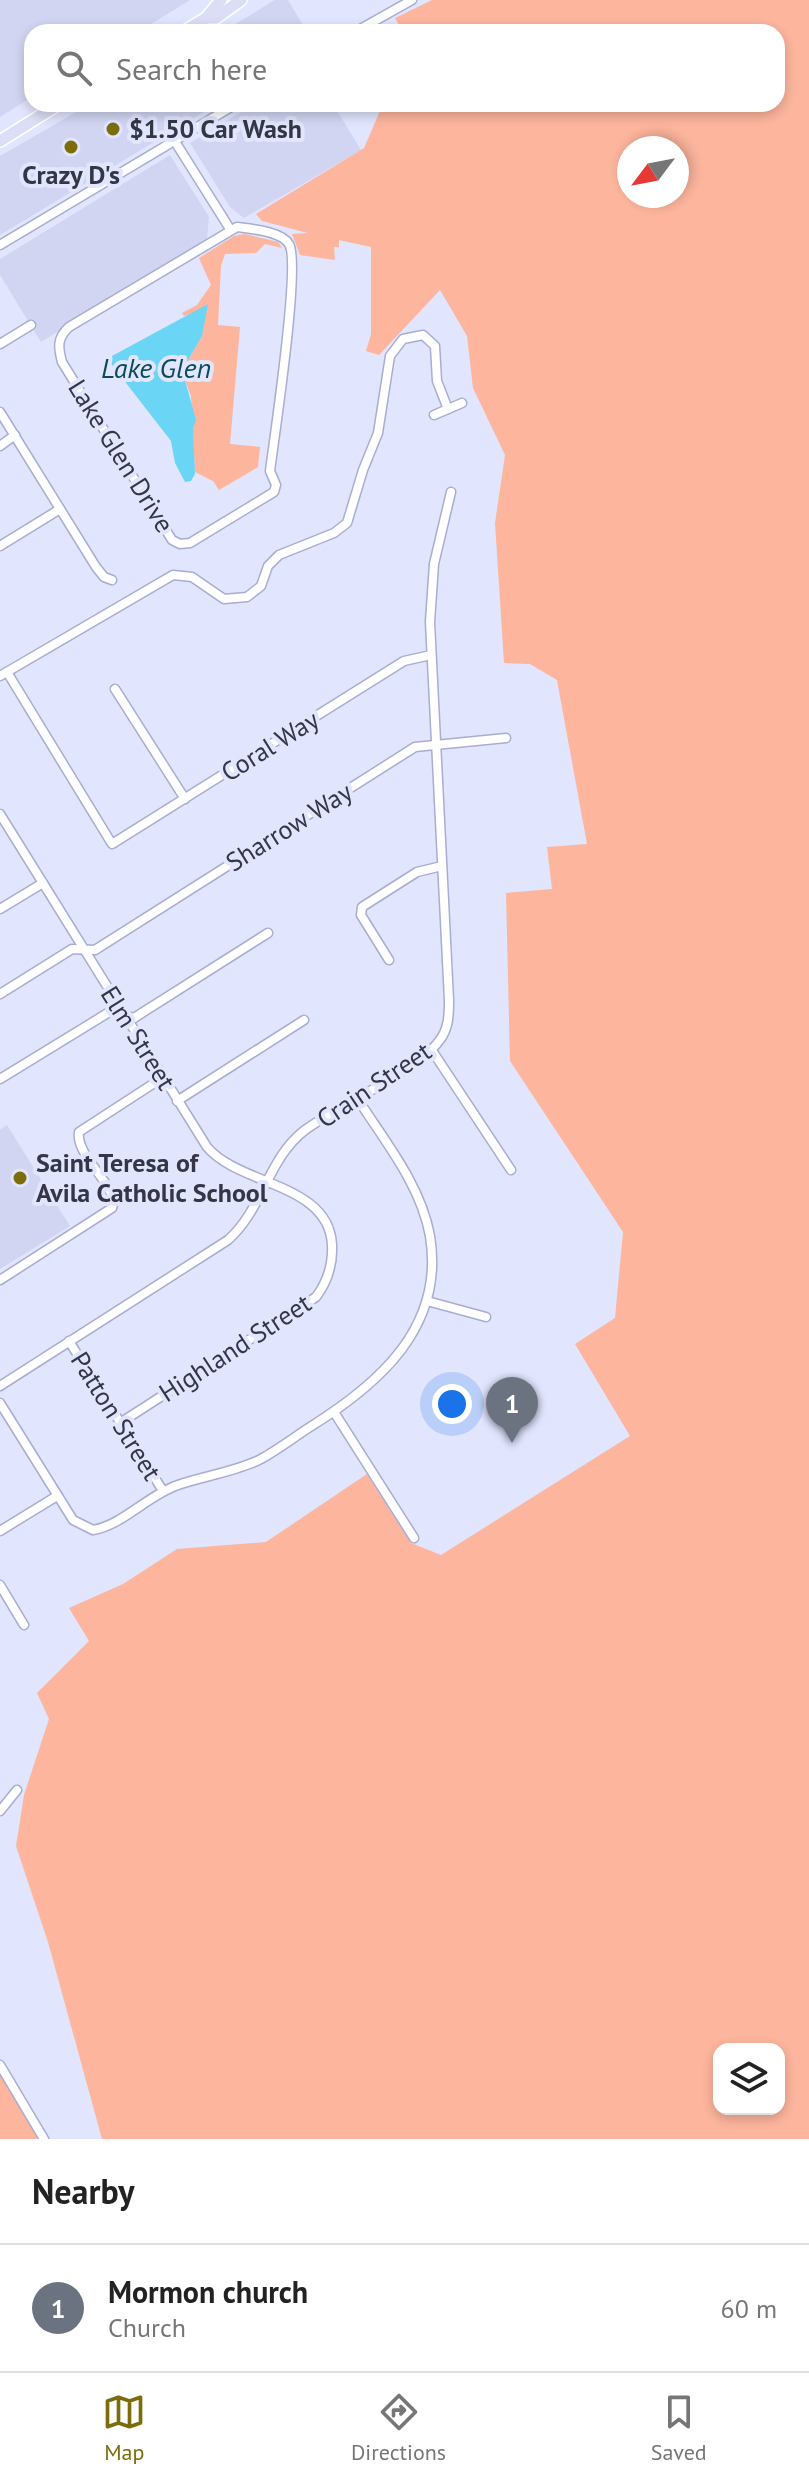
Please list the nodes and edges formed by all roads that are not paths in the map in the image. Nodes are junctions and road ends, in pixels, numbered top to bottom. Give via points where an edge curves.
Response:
1 (221, 0) edge
2 (230, 0) edge
3 (241, 0) edge
4 (412, 0) edge
5 (226, 13) junction
6 (206, 18) junction
7 (196, 24) edge
8 (369, 24) edge
9 (46, 112) edge
10 (222, 112) edge
11 (174, 140) junction
12 (0, 141) edge
13 (230, 229) junction
14 (0, 245) edge
15 (31, 325) dead end
16 (0, 344) edge
17 (462, 403) dead end
18 (448, 409) junction
19 (0, 412) edge
20 (434, 415) dead end
21 (15, 435) junction
22 (0, 446) edge
23 (451, 492) dead end
24 (60, 509) junction
25 (0, 546) edge
26 (112, 580) dead end
27 (431, 655) junction
28 (4, 674) edge
29 (115, 689) dead end
30 (506, 738) dead end
31 (436, 743) junction
32 (185, 799) junction
33 (0, 814) edge
34 (442, 866) junction
35 (43, 883) junction
36 (0, 909) edge
37 (268, 933) dead end
38 (83, 949) junction
39 (389, 960) dead end
40 (0, 994) edge
41 (123, 1014) junction
42 (304, 1020) dead end
43 (431, 1049) junction
44 (162, 1078) junction
45 (0, 1079) edge
46 (357, 1098) junction
47 (177, 1101) junction
48 (511, 1170) dead end
49 (268, 1184) junction
50 (321, 1215) joint
51 (0, 1280) edge
52 (427, 1301) junction
53 (486, 1317) dead end
54 (69, 1341) junction
55 (0, 1386) edge
56 (0, 1403) edge
57 (334, 1412) junction
58 (120, 1423) junction
59 (163, 1491) junction
60 (57, 1496) junction
61 (0, 1531) edge
62 (414, 1538) dead end
63 (0, 1585) edge
64 (24, 1625) dead end
65 (17, 1790) dead end
66 (0, 1811) edge
67 (0, 2065) edge
68 (44, 2139) edge

1 - 6 main road
2 - 5 main road
3 - 5 main road
4 - 8 street
5 - 6 main road
6 - 7 main road
9 - 12 main road
10 - 11 street
11 - 13 street
11 - 14 street
13 - 13 street, Lake Glen Drive via 275,235 291,248 291,303 270,471 276,485 274,492 180,544 172,540 62,362 58,347 69,327
15 - 16 street
17 - 18 street
18 - 20 street
18 - 28 street via 437,381 435,346 423,335 403,339 390,356 378,433 347,523 279,555 261,586 247,597 224,599 192,577 173,575
19 - 21 street
21 - 22 street
21 - 24 street
23 - 27 street, Crain Street via 434,564
24 - 25 street
24 - 26 street via 96,567
27 - 31 street, Crain Street
27 - 32 street, Coral Way via 404,661
28 - 32 street, Coral Way via 112,844
29 - 32 street
30 - 31 street, Sharrow Way
31 - 34 street, Crain Street
31 - 38 street, Sharrow Way via 415,747 95,950
33 - 35 street, Elm Street
34 - 39 street via 417,872 362,907 361,915
34 - 43 street, Crain Street via 449,1018
35 - 36 street
35 - 38 street, Elm Street
37 - 41 street via 134,1018
38 - 40 street, Sharrow Way via 72,949
38 - 41 street, Elm Street
41 - 44 street, Elm Street
41 - 45 street via 111,1011
42 - 47 street
43 - 46 street, Crain Street
43 - 48 street
44 - 47 street, Elm Street
44 - 51 street via 79,1132 79,1143 113,1196 112,1208
46 - 49 street, Crain Street via 297,1137
46 - 52 street via 422,1207 432,1261
47 - 49 street, Elm Street via 213,1155
49 - 50 street, Elm Street via 305,1200
49 - 54 street, Crain Street via 256,1208 228,1240
50 - 58 street, Highland Street via 332,1238 333,1256 316,1297
52 - 53 street
52 - 57 street via 404,1351 390,1368
54 - 55 street, Crain Street
54 - 58 street, Patton Street
56 - 60 street
57 - 59 street via 258,1460
57 - 62 street
58 - 59 street, Patton Street
59 - 60 street via 100,1528 78,1525
60 - 61 street
63 - 64 street
65 - 66 street
67 - 68 street

